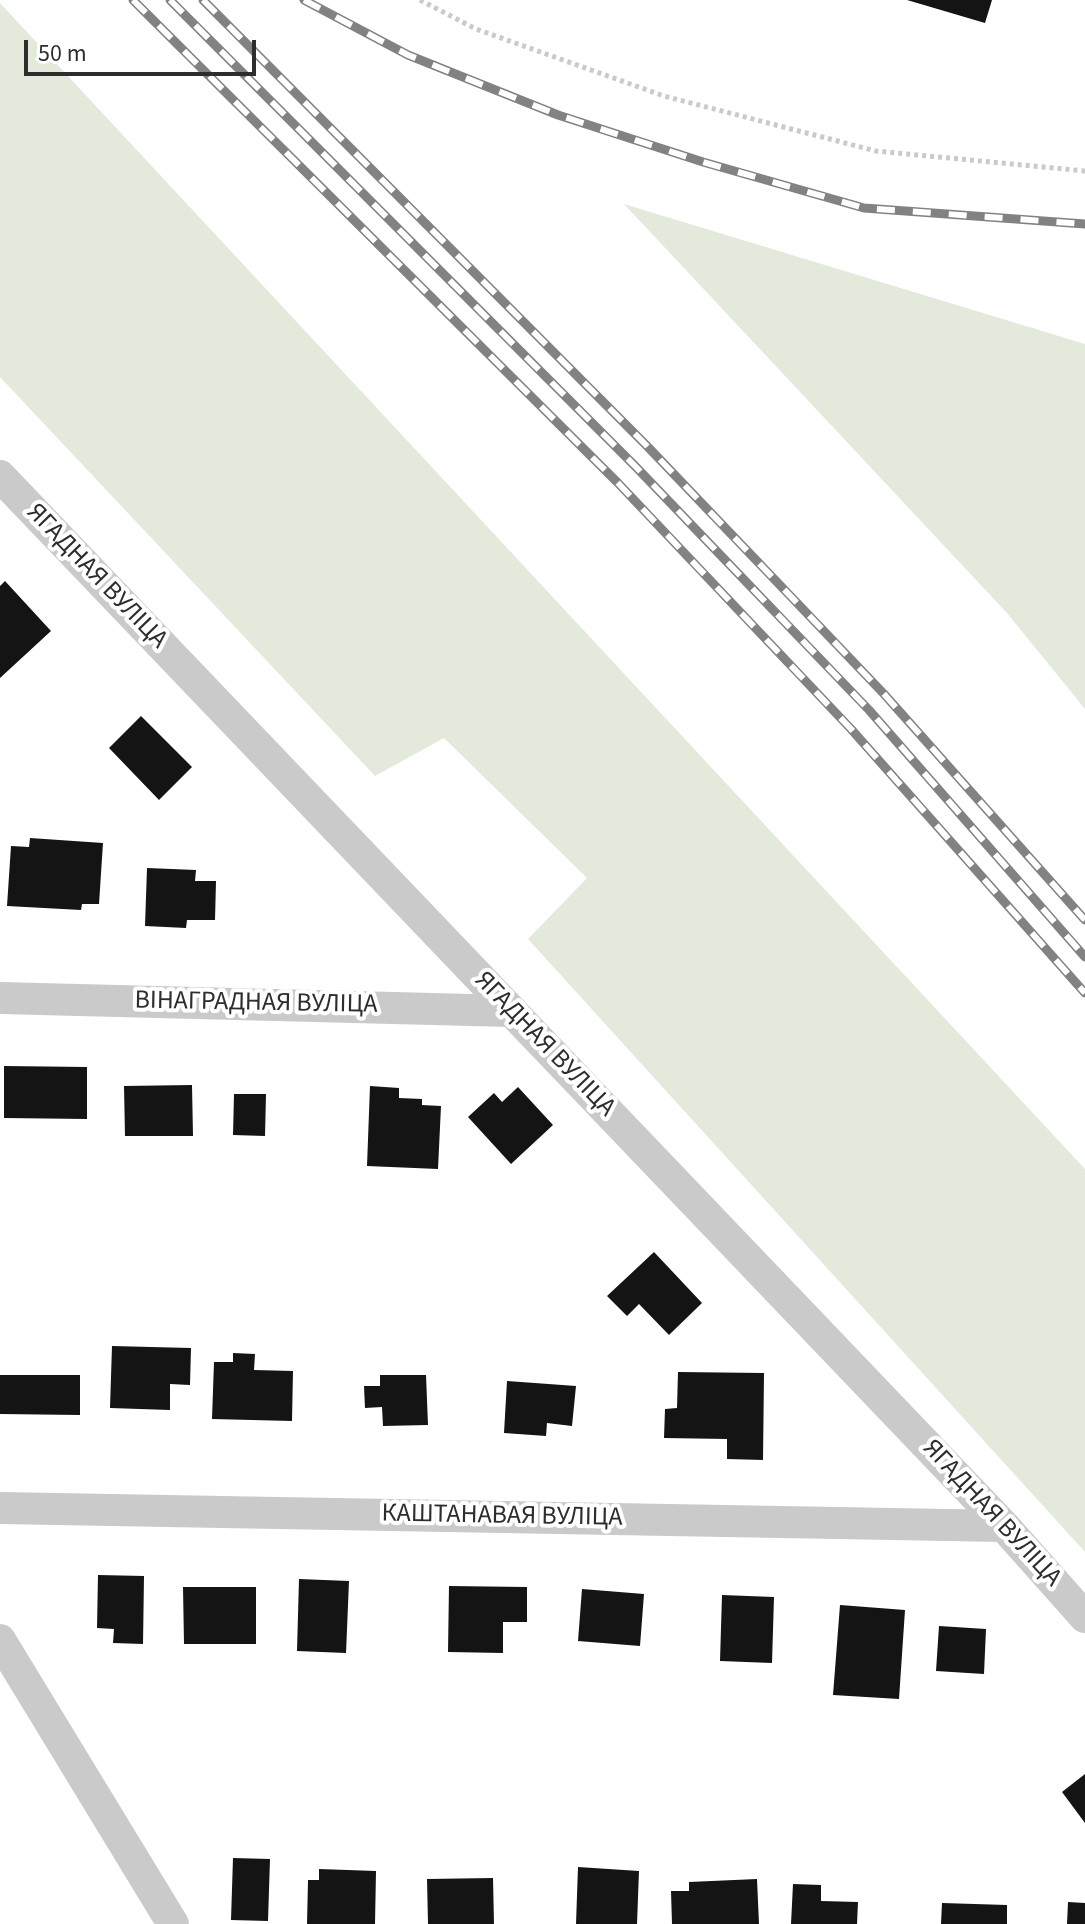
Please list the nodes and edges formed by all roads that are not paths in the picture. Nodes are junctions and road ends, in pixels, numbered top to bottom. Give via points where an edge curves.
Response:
1 (0, 477) edge
2 (0, 998) edge
3 (511, 1011) junction
4 (0, 1508) edge
5 (1004, 1526) junction
6 (1085, 1617) edge
7 (0, 1640) edge
8 (173, 1924) edge

1 - 3 street, ЯГАДНАЯ ВУЛІЦА
2 - 3 street, ВІНАГРАДНАЯ ВУЛІЦА
3 - 5 street, ЯГАДНАЯ ВУЛІЦА
4 - 5 street, КАШТАНАВАЯ ВУЛІЦА
5 - 6 street, ЯГАДНАЯ ВУЛІЦА
7 - 8 street

